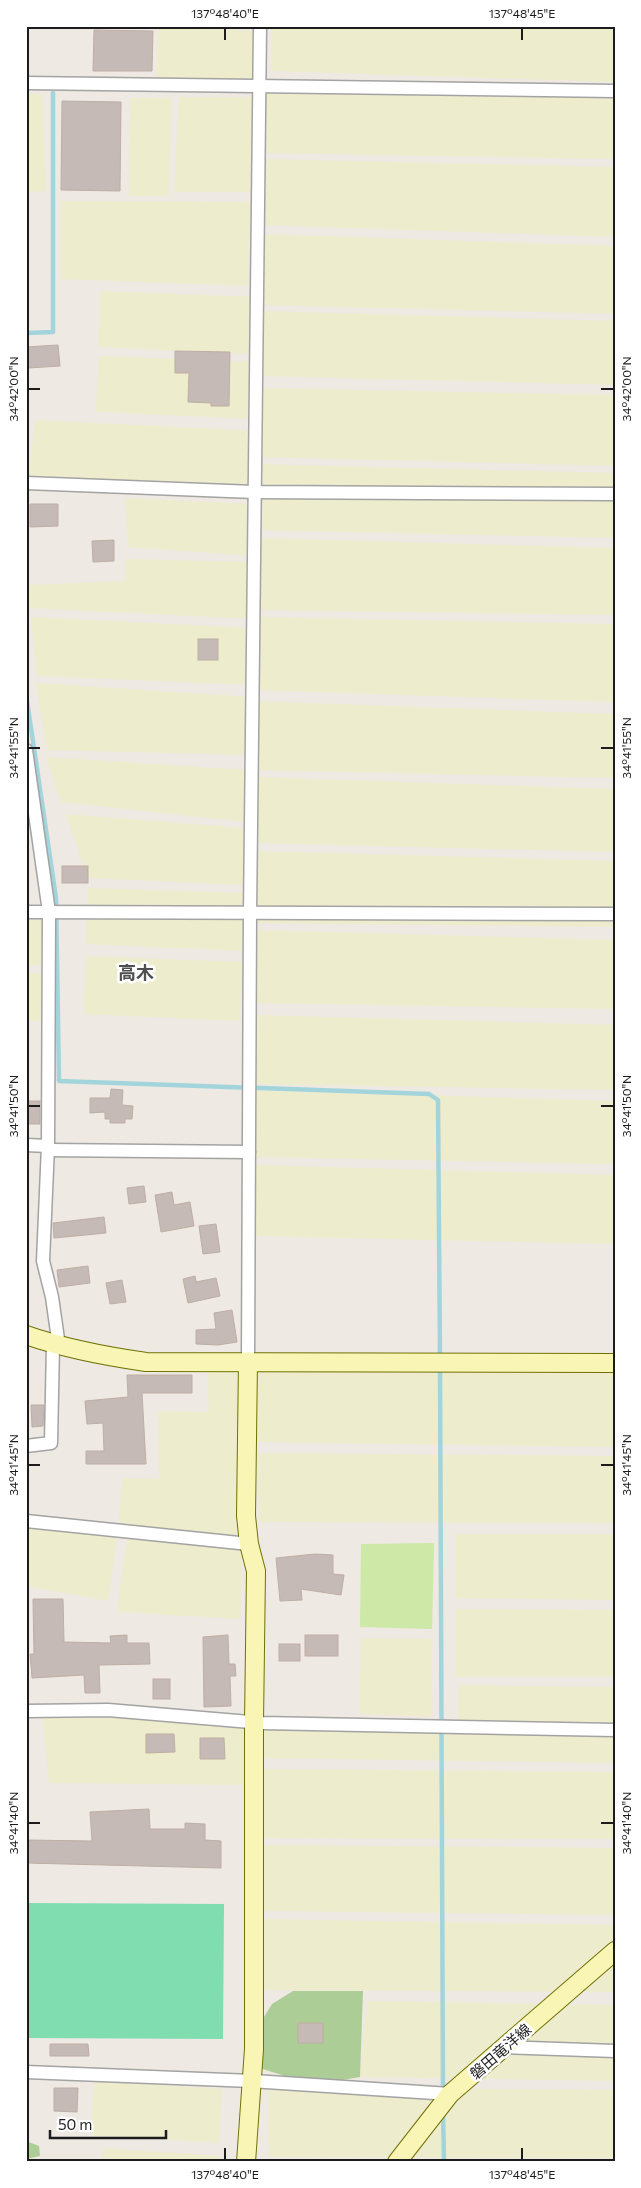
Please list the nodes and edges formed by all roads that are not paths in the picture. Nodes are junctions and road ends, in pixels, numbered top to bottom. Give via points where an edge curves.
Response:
1 (260, 26) edge
2 (26, 83) edge
3 (259, 87) junction
4 (615, 91) edge
5 (26, 482) edge
6 (254, 492) junction
7 (615, 494) edge
8 (26, 750) edge
9 (26, 912) edge
10 (49, 912) junction
11 (250, 913) junction
12 (615, 914) edge
13 (26, 1145) edge
14 (48, 1148) junction
15 (249, 1152) junction
16 (26, 1335) edge
17 (56, 1345) junction
18 (248, 1361) junction
19 (615, 1364) edge
20 (26, 1446) edge
21 (26, 1521) edge
22 (249, 1544) junction
23 (26, 1711) edge
24 (254, 1723) junction
25 (615, 1730) edge
26 (615, 1952) edge
27 (504, 2047) junction
28 (615, 2051) edge
29 (26, 2072) edge
30 (252, 2082) junction
31 (450, 2094) junction
32 (246, 2162) edge
33 (397, 2162) edge

1 - 3 street
2 - 3 street
3 - 4 street
3 - 6 street
5 - 6 street
6 - 7 street
6 - 11 street
8 - 10 street
9 - 10 street
10 - 11 street
10 - 14 street
11 - 12 street
11 - 15 street
13 - 14 street
14 - 15 street
14 - 17 street via 43,1260 52,1297
15 - 18 street
16 - 17 street
17 - 18 street via 146,1362
17 - 20 street via 51,1443
18 - 19 street
18 - 22 street via 246,1516
21 - 22 street
22 - 24 street via 256,1571
23 - 24 street via 108,1710
24 - 25 street
24 - 30 street
26 - 27 street, 磐田竜洋線
27 - 28 street
27 - 31 street, 磐田竜洋線
29 - 30 street
30 - 31 street
30 - 32 street
31 - 33 street, 磐田竜洋線

